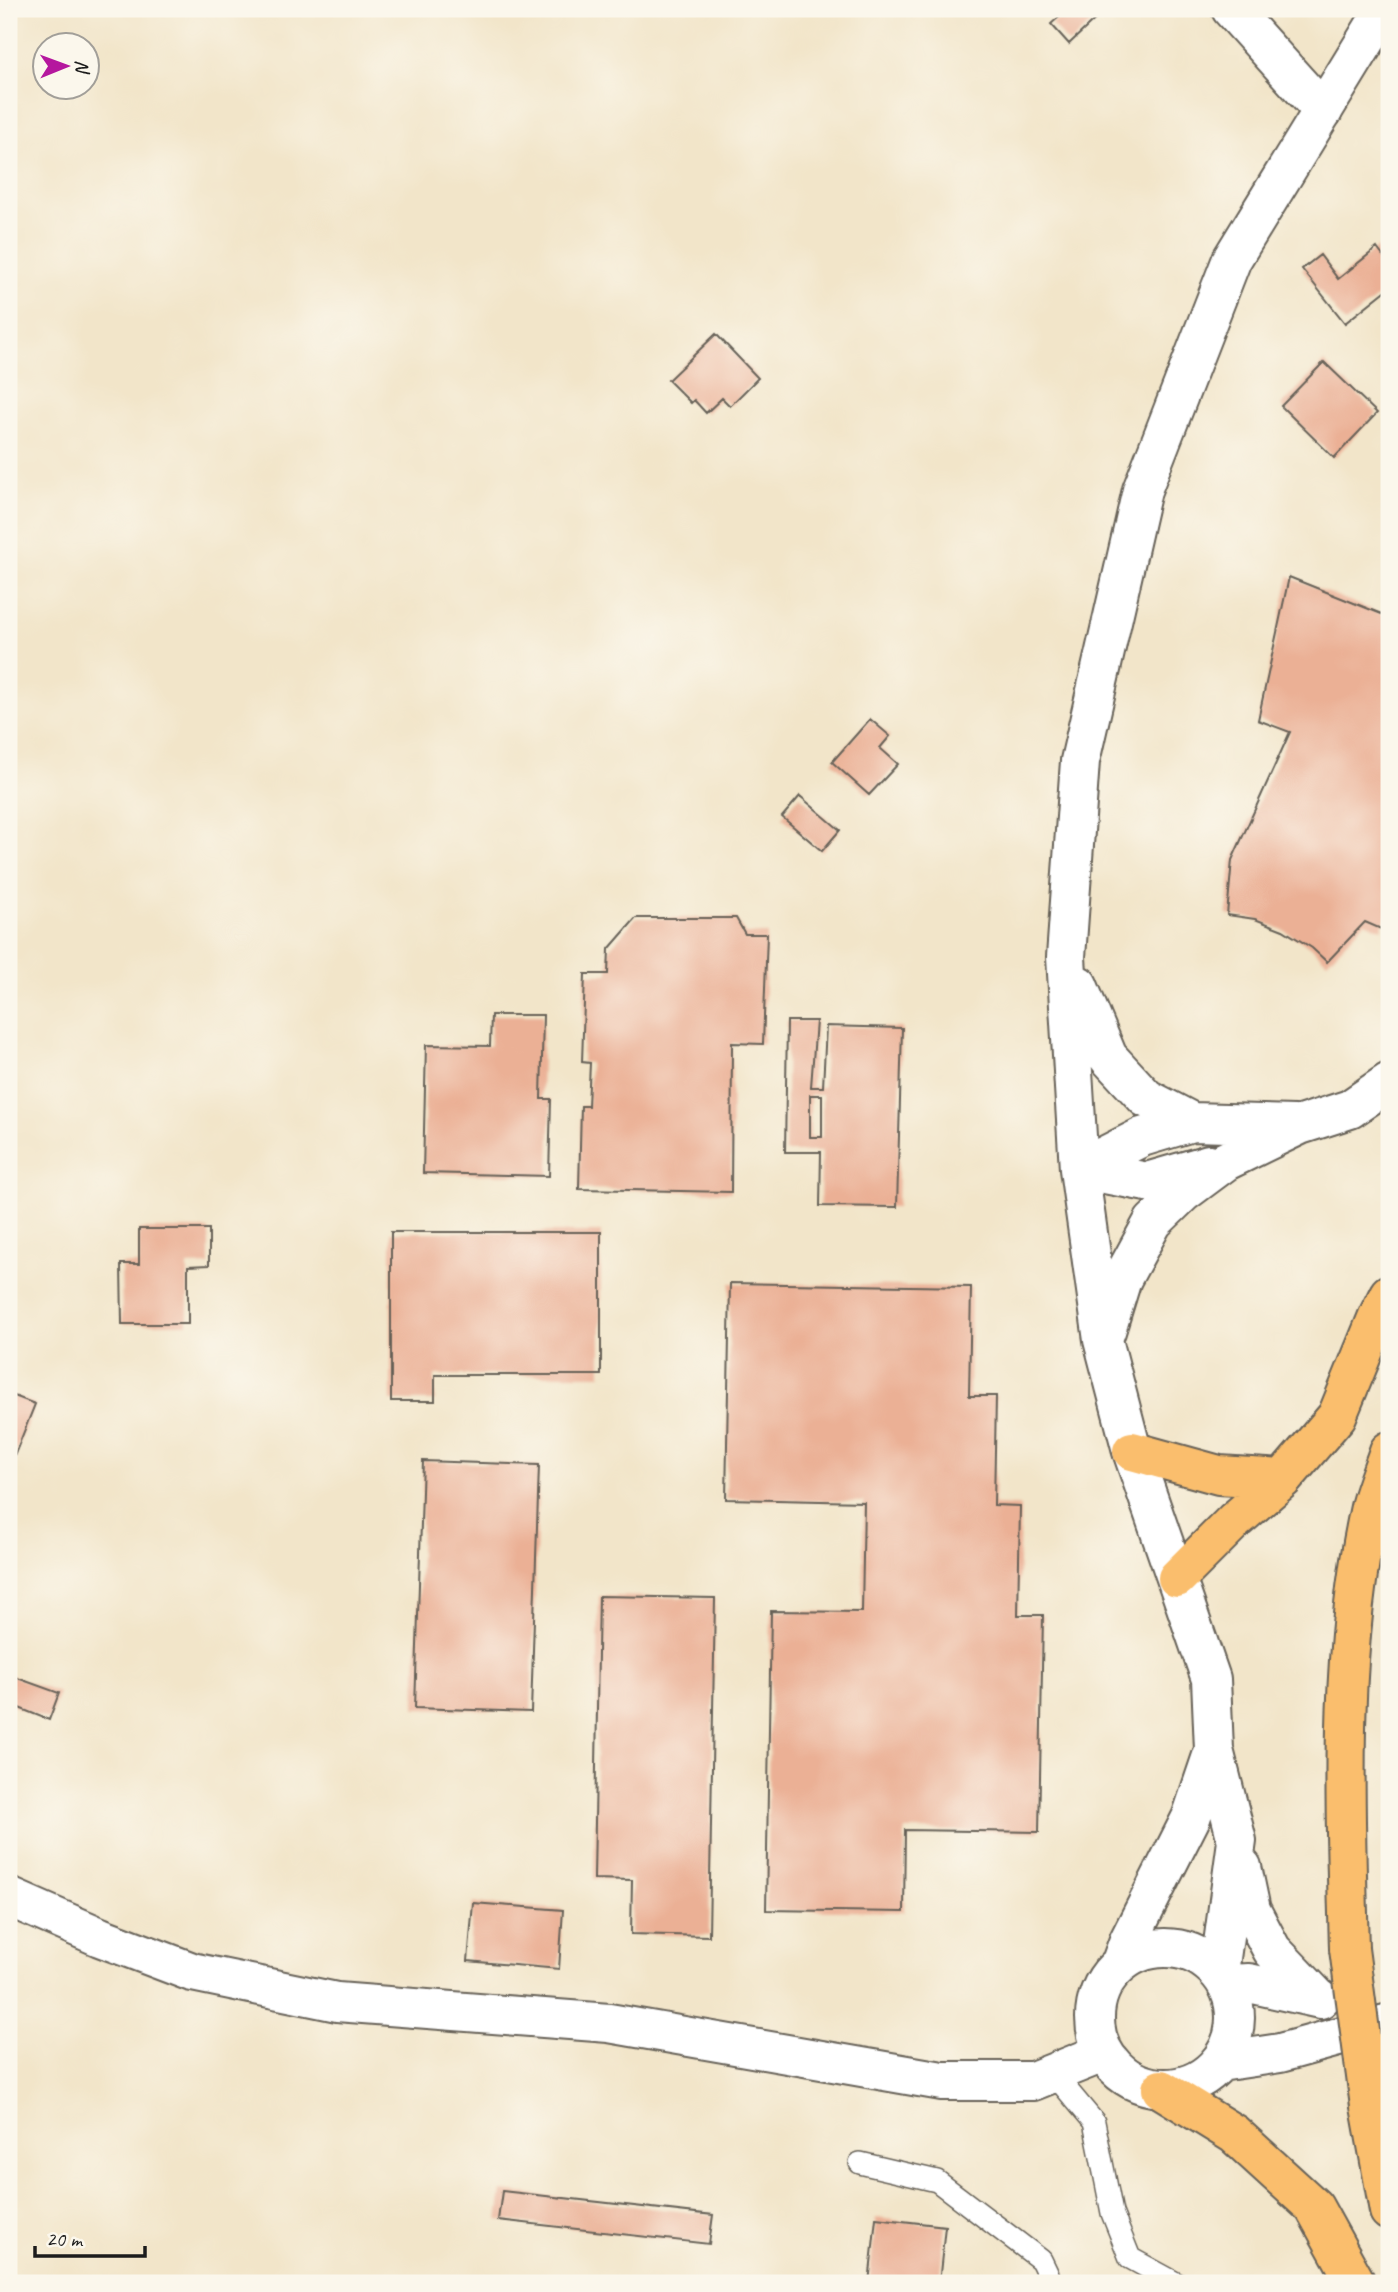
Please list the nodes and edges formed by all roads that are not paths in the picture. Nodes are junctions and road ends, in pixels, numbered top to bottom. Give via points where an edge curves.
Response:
1 (1231, 9) edge
2 (1385, 9) edge
3 (1323, 111) junction
4 (1066, 957) junction
5 (1389, 1082) edge
6 (1192, 1122) junction
7 (1300, 1125) junction
8 (1226, 1160) junction
9 (1079, 1169) junction
10 (1389, 1294) edge
11 (1103, 1340) junction
12 (1132, 1451) junction
13 (1389, 1451) edge
14 (1283, 1479) junction
15 (1177, 1577) junction
16 (1214, 1751) junction
17 (1237, 1841) junction
18 (9, 1897) edge
19 (1121, 1962) junction
20 (1223, 1979) junction
21 (1318, 1998) junction
22 (1389, 2022) edge
23 (1103, 2053) junction
24 (1220, 2062) junction
25 (1053, 2073) junction
26 (1161, 2089) junction
27 (860, 2163) dead end
28 (1389, 2211) edge
29 (1052, 2283) edge
30 (1176, 2283) edge
31 (1356, 2283) edge

1 - 3 street
2 - 3 street
3 - 4 street via 1231,259 1142,490 1080,761
4 - 6 street via 1108,1058 1146,1098
4 - 9 street
5 - 7 street via 1350,1109
6 - 7 street
6 - 9 street via 1142,1136
7 - 8 street
8 - 9 street via 1147,1182
8 - 11 street via 1153,1222 1122,1279
9 - 11 street
10 - 14 main road via 1337,1416
11 - 12 street
12 - 14 main road via 1219,1475
12 - 15 street
13 - 28 main road, bridge via 1371,1505 1353,1620 1344,1777 1349,1949
14 - 15 main road
15 - 16 street via 1211,1679
16 - 17 street
16 - 19 street via 1191,1818
17 - 20 street
17 - 21 street via 1251,1910 1272,1950
18 - 25 street via 192,1972 337,2002 609,2024 942,2081 1033,2081
19 - 20 street via 1162,1947 1184,1950 1203,1959
19 - 23 street via 1102,1986 1096,2003 1096,2037
20 - 21 street
20 - 24 street via 1234,2003 1236,2024
21 - 22 street
22 - 24 street via 1280,2053
23 - 25 street
23 - 26 street via 1127,2078
24 - 26 street via 1184,2087
25 - 30 lane via 1094,2122 1112,2213 1129,2258
26 - 31 main road via 1234,2134 1314,2207
27 - 29 lane via 937,2181 1041,2260

